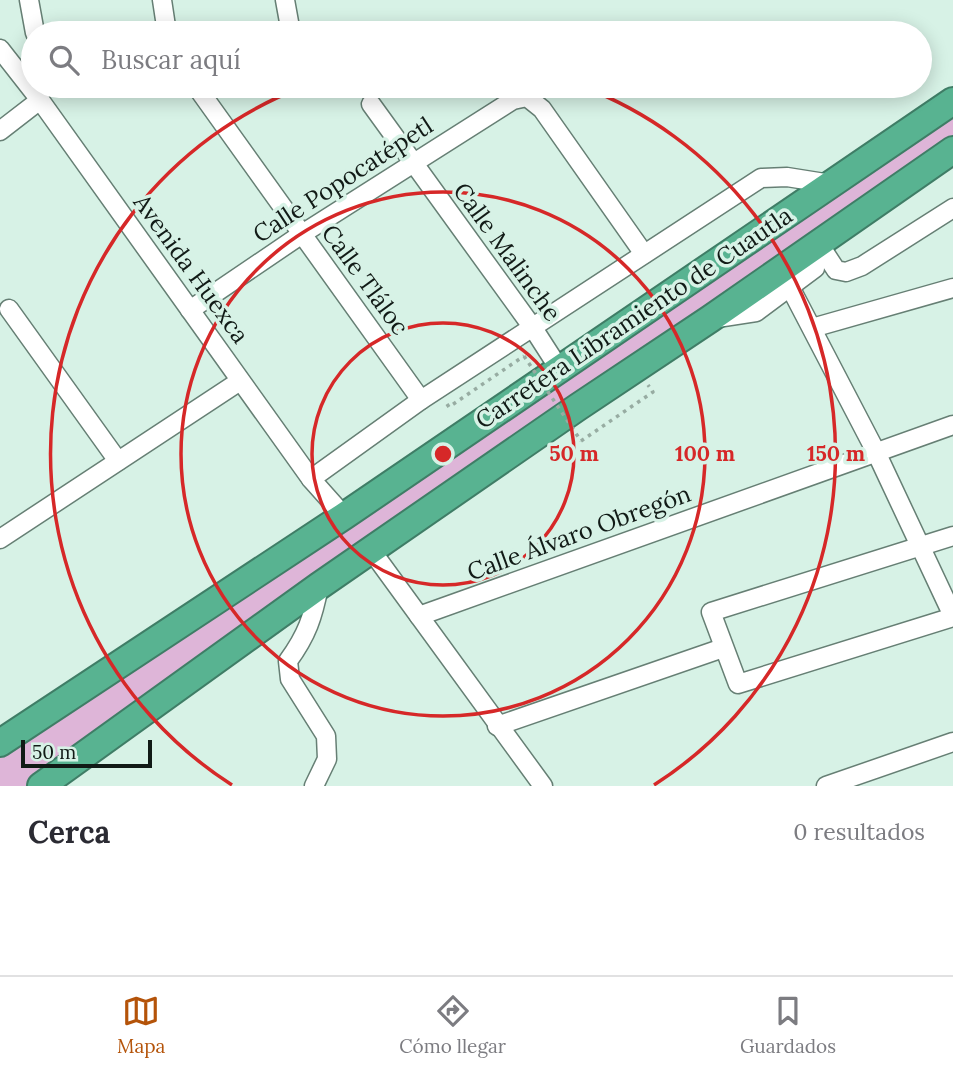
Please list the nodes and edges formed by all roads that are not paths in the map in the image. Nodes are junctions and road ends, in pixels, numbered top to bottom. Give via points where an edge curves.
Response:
1 (29, 0) edge
2 (162, 0) edge
3 (285, 0) edge
4 (33, 21) edge
5 (165, 21) edge
6 (289, 21) edge
7 (0, 49) edge
8 (21, 73) edge
9 (34, 98) edge
10 (42, 98) edge
11 (205, 98) edge
12 (522, 98) edge
13 (528, 98) edge
14 (953, 101) edge
15 (371, 104) dead end
16 (0, 131) edge
17 (953, 150) edge
18 (414, 163) junction
19 (831, 184) junction
20 (953, 208) edge
21 (302, 234) junction
22 (816, 246) junction
23 (645, 254) junction
24 (790, 287) junction
25 (953, 288) edge
26 (9, 309) dead end
27 (190, 310) junction
28 (710, 319) junction
29 (533, 328) junction
30 (812, 328) junction
31 (560, 370) junction
32 (240, 381) junction
33 (421, 400) junction
34 (953, 425) edge
35 (876, 452) junction
36 (118, 461) junction
37 (311, 479) junction
38 (344, 516) junction
39 (953, 536) edge
40 (0, 539) edge
41 (920, 546) junction
42 (371, 550) junction
43 (319, 586) junction
44 (419, 616) junction
45 (953, 616) edge
46 (723, 648) junction
47 (497, 726) junction
48 (953, 742) edge
49 (0, 743) edge
50 (41, 786) edge
51 (314, 786) edge
52 (542, 786) edge
53 (826, 786) edge

1 - 4 street
2 - 5 street
3 - 6 street
7 - 8 street, Avenida Huexca
9 - 16 street
10 - 27 street, Avenida Huexca
11 - 21 street, Calle Tláloc
12 - 18 street, Calle Popocatépetl
13 - 23 street, Calle Popocatépetl via 542,109
14 - 19 highway, Carretera Libramiento de Cuautla
15 - 18 street, Calle Malinche
17 - 22 highway, Carretera Libramiento de Cuautla
18 - 21 street, Calle Popocatépetl
18 - 29 street, Calle Malinche
19 - 23 street via 761,178
19 - 31 highway, Carretera Libramiento de Cuautla
20 - 22 street via 846,272 836,270
21 - 27 street, Calle Popocatépetl
21 - 33 street, Calle Tláloc
22 - 24 street via 815,268
22 - 28 highway, Carretera Libramiento de Cuautla
23 - 29 street
24 - 28 street via 756,312
24 - 30 street
25 - 30 street
26 - 36 street
27 - 32 street, Avenida Huexca
28 - 42 highway, Carretera Libramiento de Cuautla
29 - 31 street, Calle Malinche
29 - 33 street
30 - 35 street
31 - 38 highway, Carretera Libramiento de Cuautla
32 - 36 street
32 - 37 street, Avenida Huexca
33 - 37 street
34 - 35 street, Calle Álvaro Obregón
35 - 41 street
35 - 44 street, Calle Álvaro Obregón
36 - 40 street
37 - 38 street, Avenida Huexca
38 - 49 highway, Carretera Libramiento de Cuautla
39 - 41 street
41 - 45 street
41 - 46 street via 711,612
42 - 43 highway, Carretera Libramiento de Cuautla
42 - 44 street
43 - 50 highway, Carretera Libramiento de Cuautla
43 - 51 street via 313,618 288,661 290,678 326,736 327,759
44 - 47 street
45 - 46 street via 737,684
46 - 47 street
47 - 52 street
48 - 53 street

